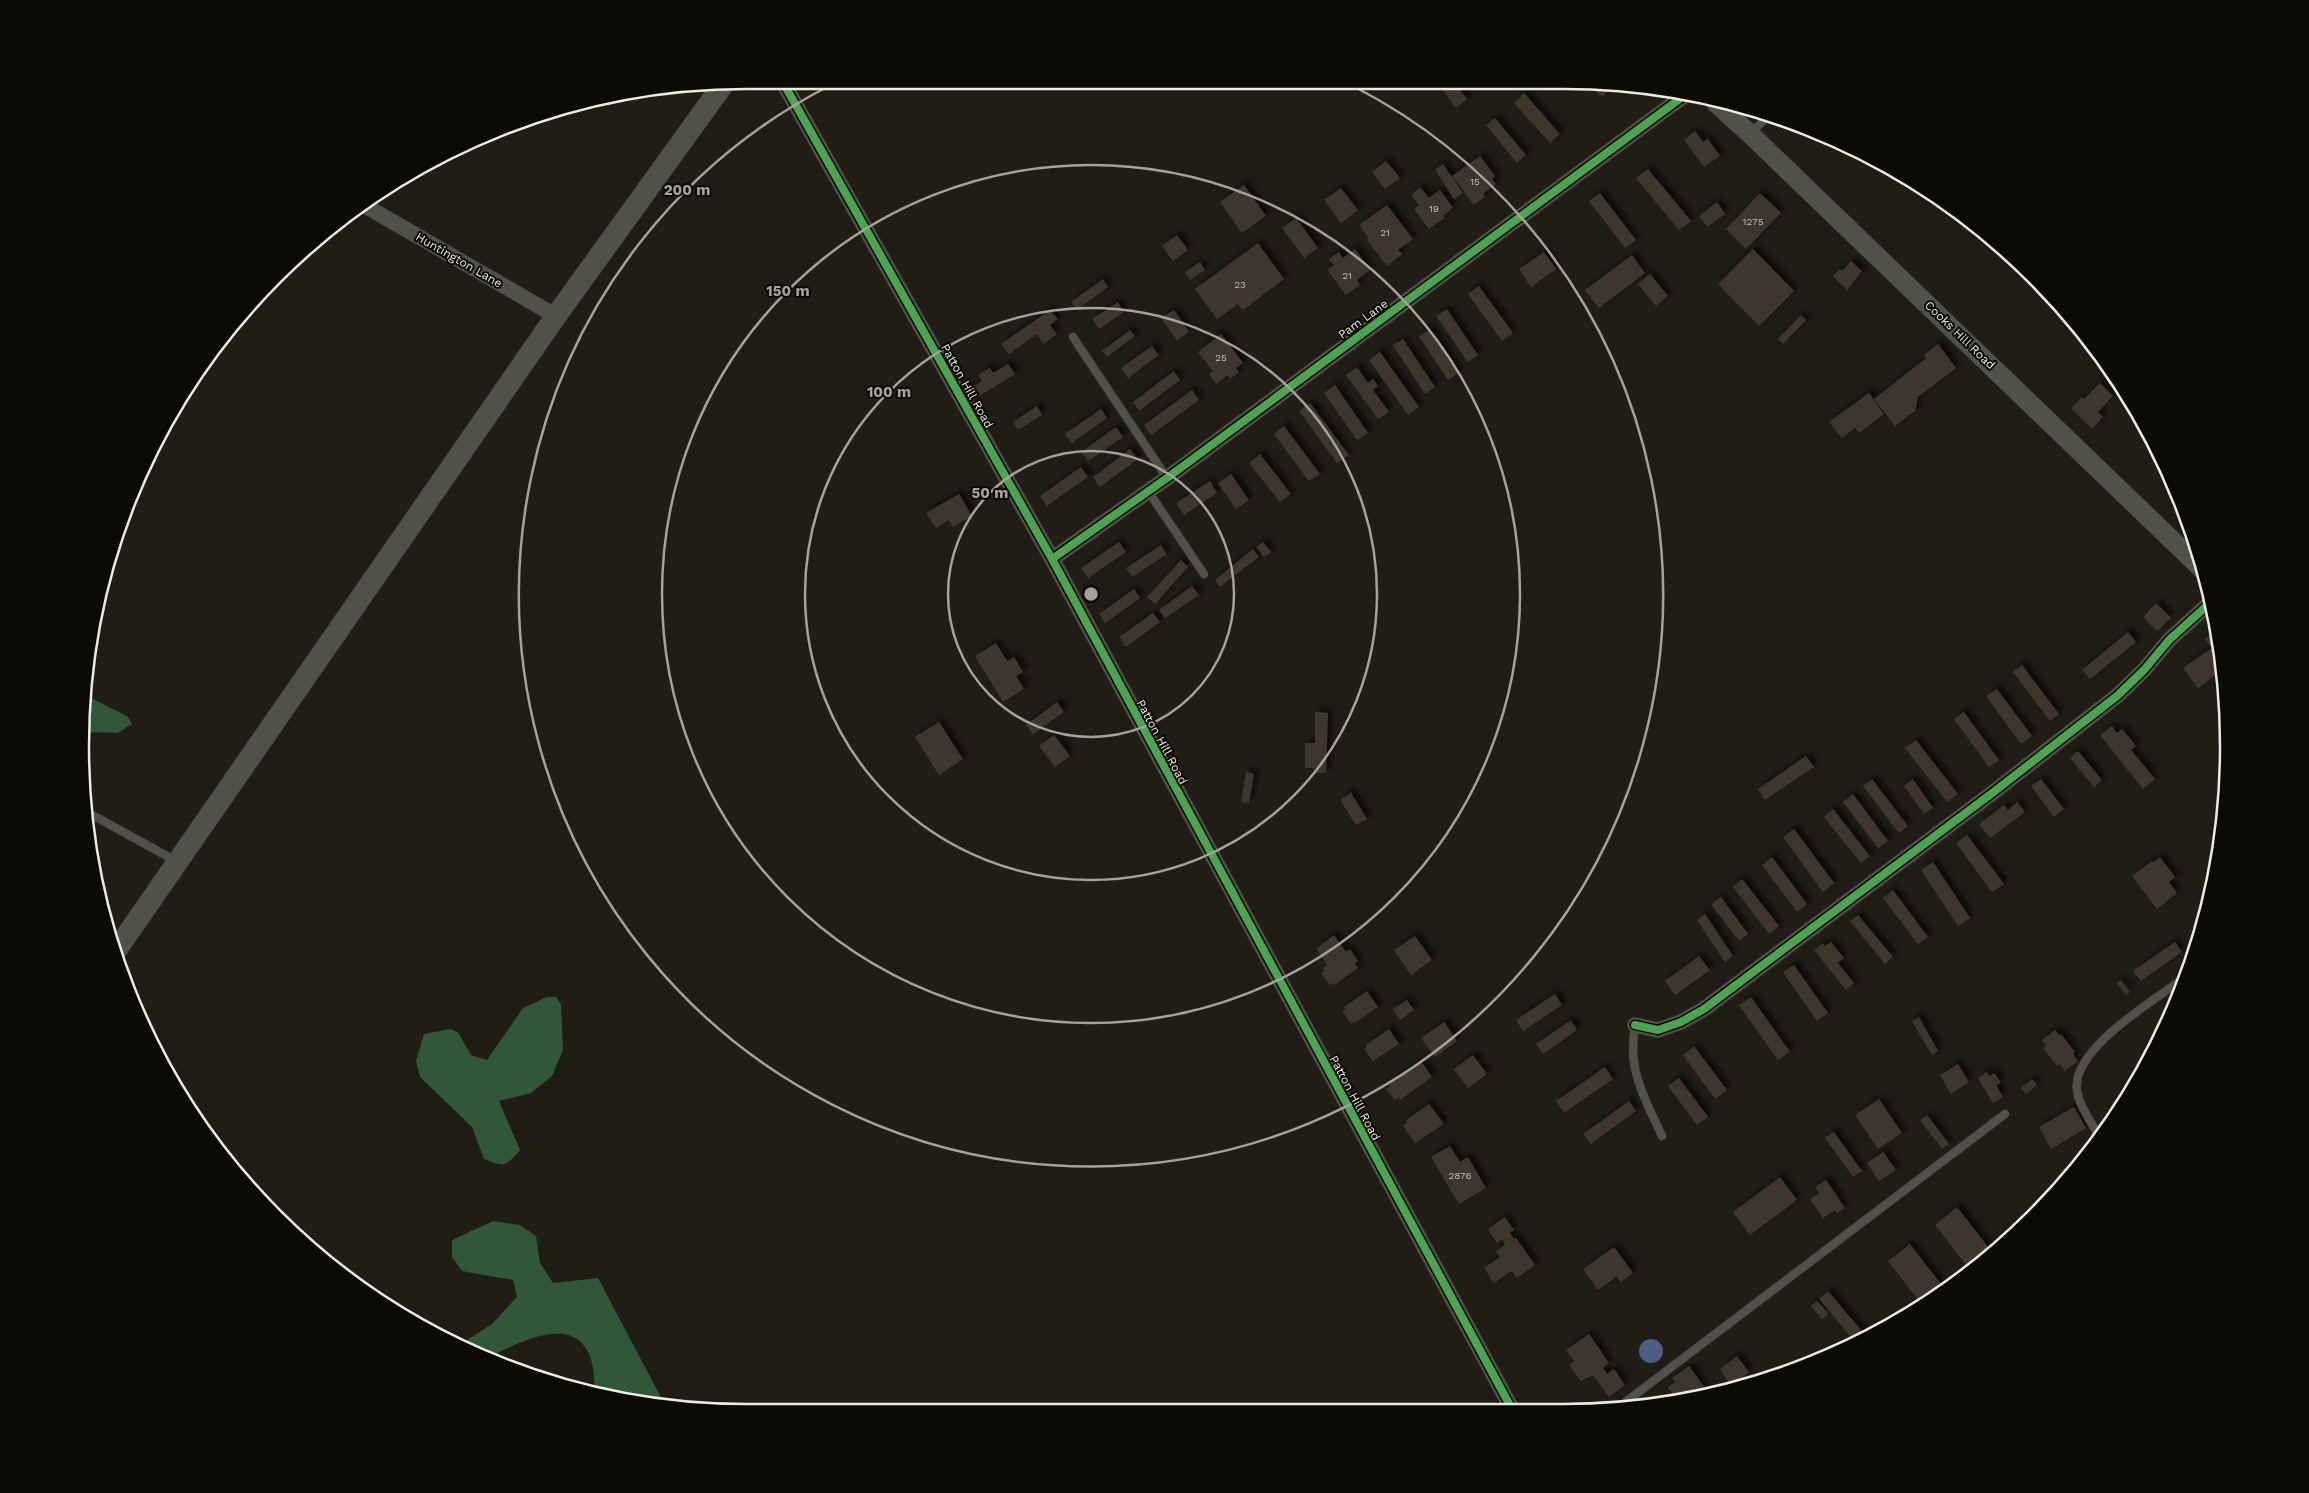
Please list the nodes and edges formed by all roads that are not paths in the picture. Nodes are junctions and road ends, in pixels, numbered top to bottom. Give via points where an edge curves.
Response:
1 (787, 89) edge
2 (719, 90) edge
3 (1679, 99) edge
4 (1721, 108) edge
5 (1764, 121) edge
6 (1750, 134) junction
7 (369, 208) edge
8 (556, 316) junction
9 (1073, 336) dead end
10 (1167, 478) junction
11 (1148, 491) junction
12 (1052, 559) junction
13 (2193, 560) edge
14 (1204, 574) dead end
15 (2205, 607) edge
16 (92, 815) edge
17 (177, 862) junction
18 (120, 945) edge
19 (2175, 985) edge
20 (1635, 1024) joint
21 (2005, 1114) dead end
22 (2096, 1130) edge
23 (1662, 1136) dead end
24 (1627, 1401) edge
25 (1509, 1404) edge

1 - 12 street, Patton Hill Road
2 - 8 main road
3 - 10 street, Pam Lane
4 - 6 street, Cooks Hill Road
5 - 6 lane
6 - 13 street, Cooks Hill Road
7 - 8 street, Huntington Lane
8 - 17 main road
9 - 10 lane
10 - 11 street, Pam Lane
11 - 12 street, Pam Lane
11 - 14 lane
12 - 25 street, Patton Hill Road
15 - 20 street via 2169,640 2117,696 1704,1009 1658,1030
16 - 17 lane
17 - 18 main road
19 - 22 lane via 2116,1028 2083,1064 2077,1076 2076,1090
20 - 23 lane via 1633,1053 1640,1084
21 - 24 lane

